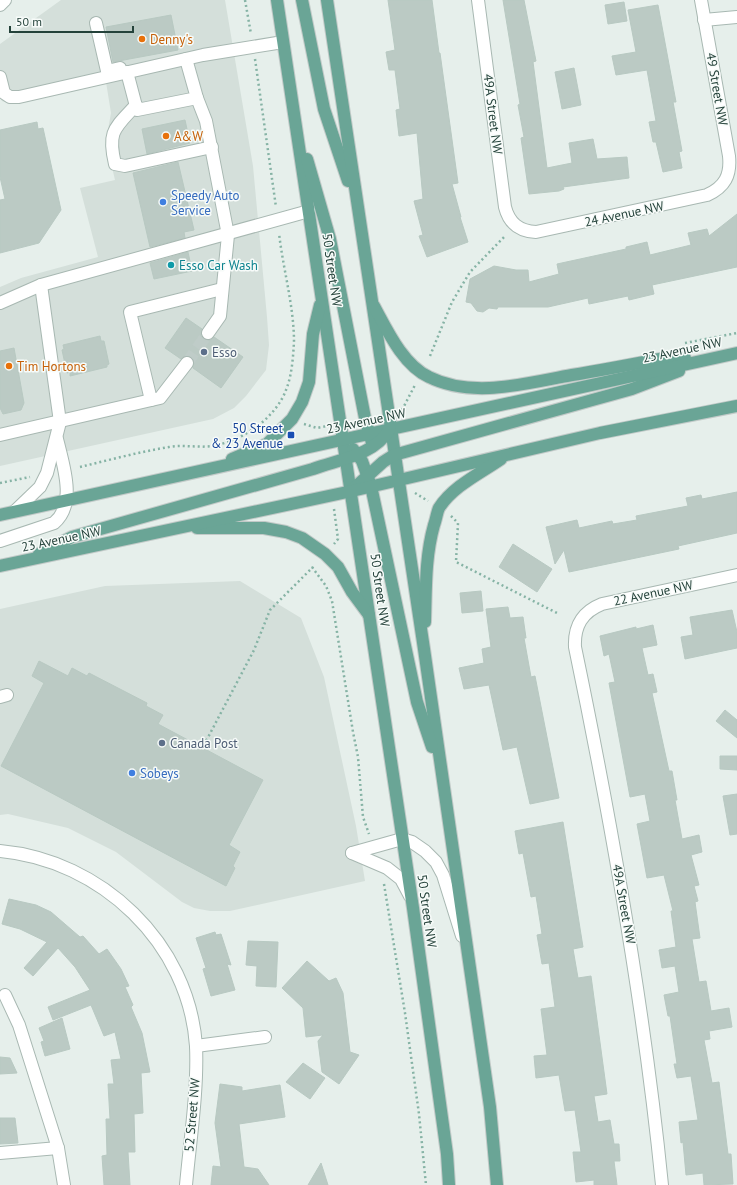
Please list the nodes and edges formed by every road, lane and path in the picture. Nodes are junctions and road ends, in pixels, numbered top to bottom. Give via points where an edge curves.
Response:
1 (6, 0) edge
2 (245, 0) edge
3 (277, 0) edge
4 (302, 0) edge
5 (327, 0) edge
6 (478, 0) edge
7 (701, 0) edge
8 (0, 5) edge
9 (737, 17) edge
10 (704, 20) junction
11 (96, 23) dead end
12 (283, 42) junction
13 (253, 47) junction
14 (191, 58) junction
15 (127, 72) junction
16 (0, 77) edge
17 (197, 98) junction
18 (136, 105) junction
19 (294, 116) junction
20 (212, 147) junction
21 (727, 178) joint
22 (357, 207) junction
23 (309, 211) junction
24 (277, 220) junction
25 (516, 225) junction
26 (228, 234) junction
27 (42, 284) junction
28 (222, 290) junction
29 (370, 298) junction
30 (322, 300) junction
31 (0, 303) edge
32 (208, 333) tunnel mouth
33 (737, 353) edge
34 (430, 356) dead end
35 (710, 358) junction
36 (187, 363) tunnel mouth
37 (418, 381) dead end
38 (151, 400) junction
39 (737, 406) edge
40 (397, 411) dead end
41 (60, 422) junction
42 (299, 422) dead end
43 (322, 427) dead end
44 (390, 429) junction
45 (0, 435) edge
46 (369, 435) junction
47 (57, 436) junction
48 (343, 440) junction
49 (374, 448) junction
50 (394, 455) junction
51 (352, 456) junction
52 (505, 456) junction
53 (383, 462) junction
54 (80, 467) dead end
55 (204, 471) junction
56 (33, 476) dead end
57 (397, 480) junction
58 (369, 481) junction
59 (0, 483) edge
60 (352, 490) junction
61 (414, 493) dead end
62 (66, 500) junction
63 (430, 502) dead end
64 (341, 510) dead end
65 (15, 511) junction
66 (449, 513) dead end
67 (0, 514) edge
68 (179, 528) junction
69 (0, 541) edge
70 (329, 549) dead end
71 (25, 561) junction
72 (0, 566) edge
73 (737, 575) edge
74 (559, 614) dead end
75 (369, 616) junction
76 (578, 625) joint
77 (424, 649) junction
78 (204, 745) dead end
79 (441, 775) junction
80 (402, 839) junction
81 (374, 847) junction
82 (0, 851) edge
83 (380, 865) junction
84 (412, 899) junction
85 (466, 949) junction
86 (5, 995) dead end
87 (264, 1037) dead end
88 (196, 1046) junction
89 (58, 1148) junction
90 (0, 1153) edge
91 (64, 1185) edge
92 (186, 1185) edge
93 (426, 1185) edge
94 (450, 1185) edge
95 (497, 1185) edge
96 (662, 1185) edge

1 - 8 street
2 - 13 path
3 - 12 main road, 50 Street NW
4 - 22 main road via 324,109
5 - 22 main road
6 - 25 street, 49A Street NW via 505,207
7 - 10 street, 49 Street NW
9 - 10 street
10 - 21 street, 49 Street NW via 729,156
11 - 14 street via 107,71 176,56
12 - 13 street
12 - 19 main road, 50 Street NW
13 - 14 street
13 - 24 path
14 - 15 street
14 - 17 street
15 - 16 street via 19,97 10,97 4,93
15 - 18 street
17 - 18 street via 137,110
17 - 20 street
18 - 20 street via 114,129 111,148 115,164 125,166
19 - 23 main road, 50 Street NW
19 - 46 main road via 330,239
20 - 26 street
21 - 25 street, 24 Avenue NW via 720,188 707,196 544,231 527,232
22 - 29 main road
23 - 24 street
23 - 30 main road, 50 Street NW
24 - 26 street
24 - 54 path via 294,340 292,368 282,398 257,426 237,439 216,445 170,446
25 - 34 path via 470,272 452,302
26 - 27 street
26 - 28 street
27 - 31 street
27 - 41 street
28 - 32 street via 220,316
28 - 38 street via 130,312
29 - 35 main road via 391,337 406,358 429,377 453,386 483,388 518,385 665,358
29 - 44 main road
30 - 48 main road, 50 Street NW
30 - 55 main road via 313,334 308,382 302,402 292,419 267,444
33 - 35 main road, 23 Avenue NW
35 - 44 main road, 23 Avenue NW
35 - 50 main road via 632,389
36 - 38 street via 160,398
37 - 40 path via 403,409
38 - 41 street
39 - 52 main road, 23 Avenue NW via 600,433
41 - 45 street
41 - 47 street
42 - 43 path
44 - 46 main road, 23 Avenue NW
44 - 49 main road
44 - 50 main road
46 - 48 main road, 23 Avenue NW
46 - 49 main road
47 - 62 street via 64,470
47 - 65 street via 48,473 40,487
48 - 51 main road, 50 Street NW
48 - 55 main road, 23 Avenue NW
49 - 51 main road
49 - 53 main road
50 - 53 main road
50 - 57 main road
51 - 58 main road
51 - 60 main road, 50 Street NW
51 - 71 main road via 313,470 72,537
52 - 57 main road, 23 Avenue NW
52 - 77 main road via 467,480 439,508 426,567
53 - 57 main road
53 - 58 main road
55 - 62 main road, 23 Avenue NW
56 - 59 path
57 - 58 main road, 23 Avenue NW
57 - 77 main road
58 - 60 main road, 23 Avenue NW
58 - 79 main road via 417,702
60 - 68 main road, 23 Avenue NW
60 - 75 main road, 50 Street NW
61 - 63 path
62 - 65 main road, 23 Avenue NW
62 - 69 street via 63,512 54,523
64 - 70 path via 334,511 338,539
65 - 67 main road, 23 Avenue NW
66 - 74 path via 458,523 456,562
68 - 71 main road, 23 Avenue NW
68 - 75 main road via 264,528 302,538 338,567
71 - 72 main road, 23 Avenue NW
73 - 76 street, 22 Avenue NW via 602,604 588,610
75 - 80 main road, 50 Street NW
76 - 96 street, 49A Street NW via 575,647 629,933 652,1088
77 - 79 main road
78 - 81 path via 254,650 270,610 312,567 326,586 332,601 358,757 363,817
79 - 85 main road
80 - 81 street
80 - 84 main road, 50 Street NW
80 - 85 street via 412,842 436,862 443,875
81 - 83 street via 352,853
82 - 88 street, 52 Street NW via 48,860 108,890 129,907 156,938 177,974 189,1003
83 - 84 street via 401,879
83 - 93 path via 405,1013
84 - 94 main road, 50 Street NW
85 - 95 main road via 490,1107
86 - 89 street via 19,1025
87 - 88 street
88 - 92 street, 52 Street NW
89 - 90 street
89 - 91 street

